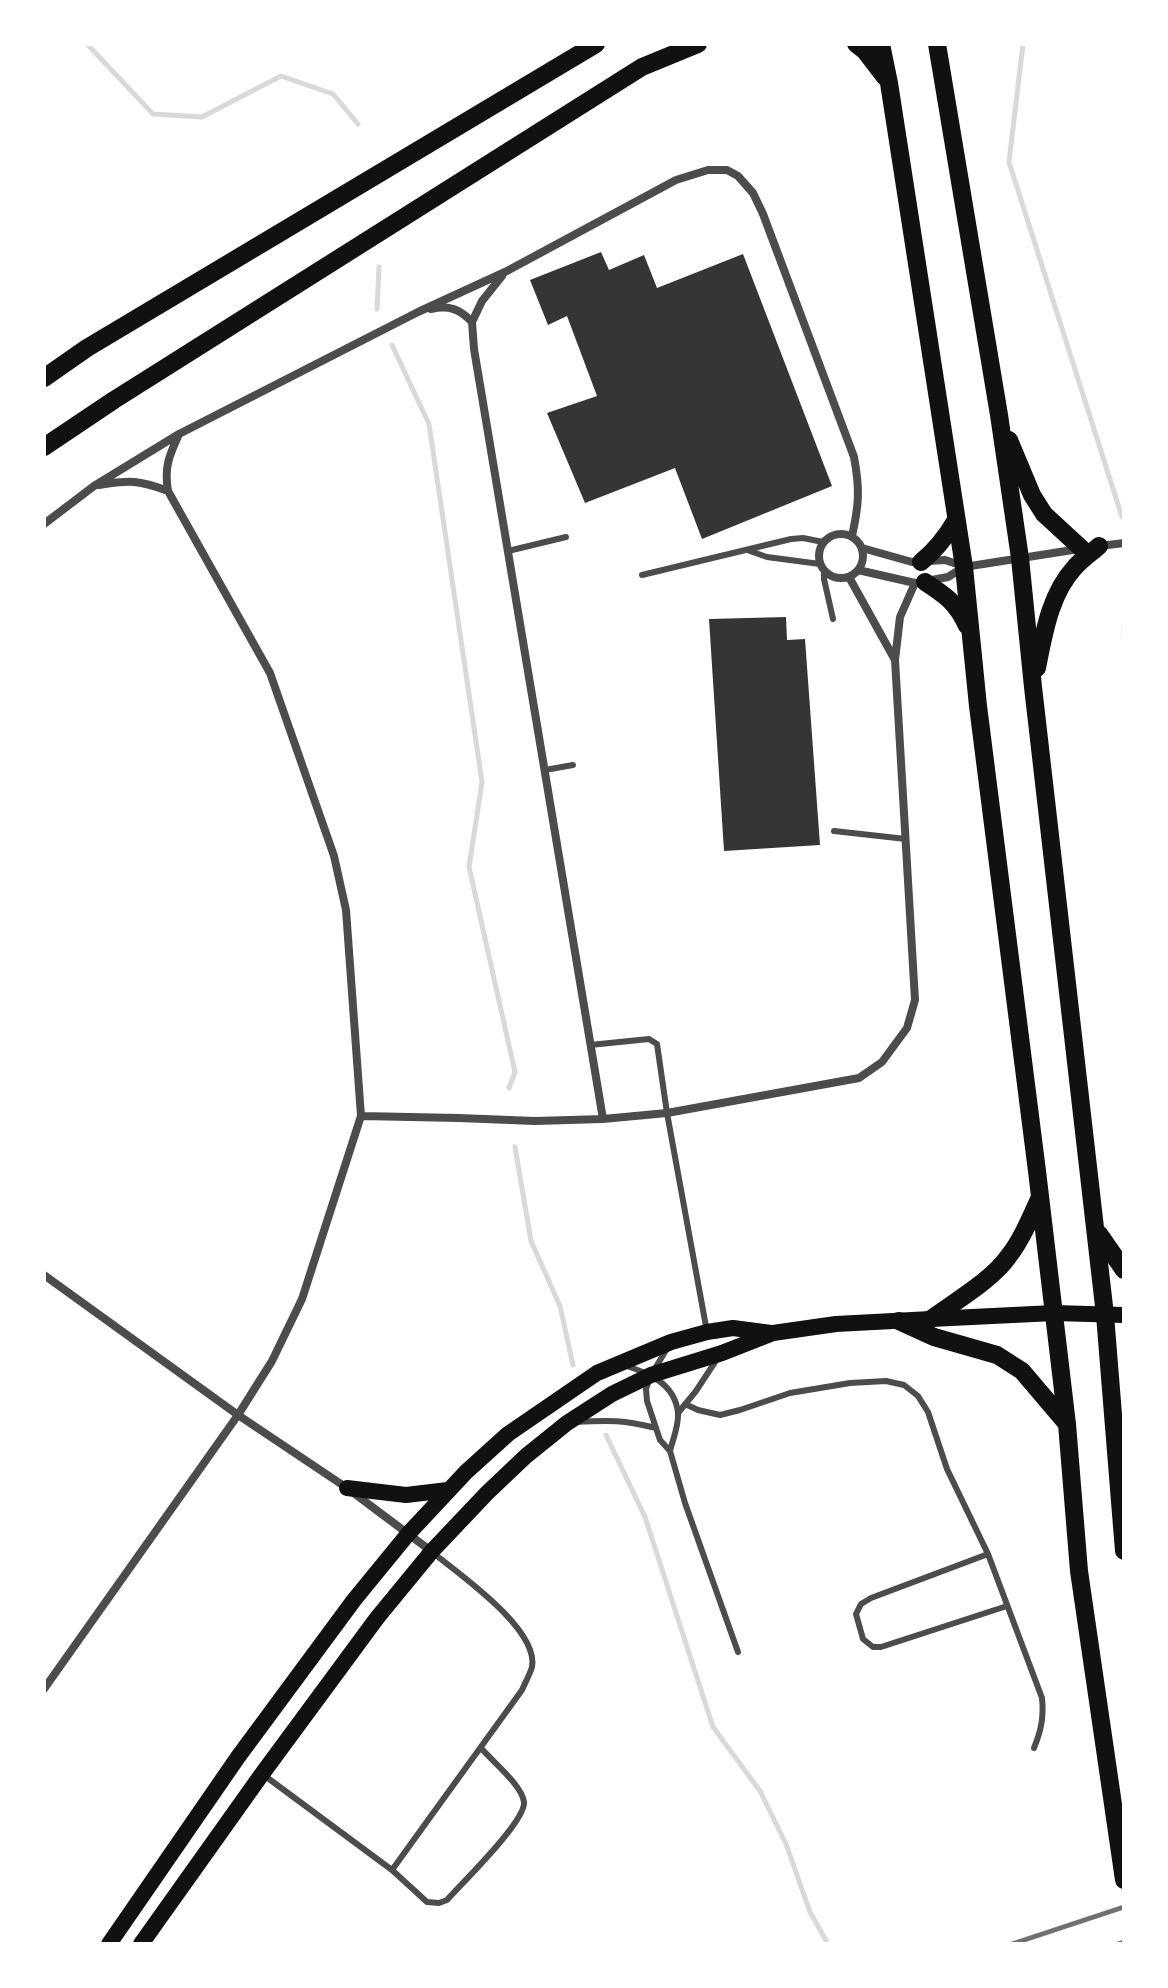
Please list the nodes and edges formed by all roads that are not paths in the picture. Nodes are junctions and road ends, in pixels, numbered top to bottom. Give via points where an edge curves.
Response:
1 (596, 44) edge
2 (698, 44) edge
3 (856, 44) edge
4 (881, 44) edge
5 (937, 44) edge
6 (889, 83) junction
7 (505, 272) junction
8 (418, 312) junction
9 (472, 322) junction
10 (44, 378) edge
11 (999, 415) junction
12 (179, 434) junction
13 (44, 447) edge
14 (94, 486) junction
15 (168, 491) junction
16 (956, 520) junction
17 (44, 524) edge
18 (852, 536) junction
19 (566, 537) dead end
20 (823, 542) junction
21 (1124, 543) edge
22 (862, 548) junction
23 (1090, 548) junction
24 (744, 549) junction
25 (508, 551) junction
26 (1020, 558) junction
27 (921, 562) junction
28 (822, 567) junction
29 (964, 567) junction
30 (858, 570) junction
31 (642, 575) dead end
32 (849, 577) junction
33 (920, 582) junction
34 (833, 619) dead end
35 (970, 632) junction
36 (895, 660) junction
37 (1033, 687) junction
38 (573, 765) dead end
39 (545, 770) junction
40 (834, 831) dead end
41 (906, 839) junction
42 (590, 1045) junction
43 (667, 1113) junction
44 (361, 1116) junction
45 (603, 1119) junction
46 (1040, 1197) junction
47 (1096, 1228) junction
48 (1124, 1270) edge
49 (44, 1275) edge
50 (1054, 1313) junction
51 (1115, 1315) edge
52 (931, 1319) junction
53 (899, 1321) junction
54 (707, 1332) junction
55 (773, 1333) junction
56 (671, 1342) junction
57 (722, 1353) junction
58 (618, 1363) junction
59 (651, 1375) junction
60 (1124, 1392) edge
61 (685, 1404) junction
62 (678, 1413) junction
63 (238, 1415) junction
64 (1114, 1419) junction
65 (567, 1423) junction
66 (1067, 1424) junction
67 (656, 1428) junction
68 (670, 1451) junction
69 (347, 1488) junction
70 (448, 1490) junction
71 (408, 1534) junction
72 (432, 1551) junction
73 (1124, 1551) edge
74 (988, 1554) junction
75 (1007, 1606) junction
76 (738, 1652) dead end
77 (44, 1689) edge
78 (481, 1748) junction
79 (1034, 1748) dead end
80 (262, 1774) junction
81 (392, 1870) junction
82 (1123, 1874) edge
83 (109, 1944) edge
84 (141, 1944) edge

1 - 10 main road
2 - 13 main road via 642,67
3 - 6 main road
4 - 6 main road
5 - 11 main road
6 - 16 main road
7 - 8 street
7 - 9 street
7 - 18 street via 676,180 708,170 738,176 763,214 854,457 859,491
8 - 9 street via 453,307
8 - 12 street
9 - 25 street
11 - 23 main road via 1044,514
11 - 26 main road
12 - 14 street
12 - 15 street via 166,466
14 - 15 street via 144,482
14 - 17 street
15 - 44 street via 270,673 334,856 346,910
16 - 27 main road
16 - 29 main road
18 - 20 street via 837,534
18 - 22 street
19 - 25 lane
20 - 24 lane via 803,538
20 - 28 street via 818,556
21 - 23 street
22 - 27 street
22 - 30 street
23 - 26 street
23 - 37 main road via 1056,595
24 - 28 lane
24 - 31 lane
25 - 39 street
26 - 29 street
26 - 37 main road
27 - 29 street via 945,560
28 - 32 street via 835,578
28 - 34 lane
29 - 33 street via 948,577
29 - 35 main road
30 - 32 street
30 - 33 street
32 - 36 street
33 - 35 main road via 951,599
33 - 36 street via 900,617
35 - 46 main road
36 - 41 street
37 - 47 main road
38 - 39 lane
39 - 42 street
40 - 41 lane
41 - 43 street via 915,1000 907,1028 882,1062 859,1078
42 - 43 lane via 653,1040
42 - 45 street
43 - 45 street
43 - 54 lane
44 - 45 street
44 - 63 street via 302,1299
46 - 50 main road
46 - 52 main road via 1008,1258
47 - 48 main road
47 - 51 main road
49 - 63 street
50 - 51 main road
50 - 52 main road
50 - 66 main road
51 - 64 main road
52 - 53 main road
53 - 55 main road
53 - 66 main road via 997,1355 1022,1371
54 - 55 main road via 733,1328
54 - 56 main road
55 - 57 main road
56 - 58 main road
56 - 59 lane
57 - 59 main road
57 - 61 lane
58 - 59 lane
58 - 70 main road via 508,1434
59 - 62 lane via 665,1384
59 - 65 main road
59 - 67 lane via 647,1401
60 - 64 main road
61 - 62 lane
61 - 74 lane via 720,1415 790,1393 850,1383 904,1385 928,1412 947,1469
62 - 68 lane
63 - 69 street
63 - 77 street
64 - 73 main road
65 - 67 lane via 609,1420
65 - 72 main road via 526,1456
66 - 82 main road via 1079,1571
67 - 68 lane
68 - 76 lane
69 - 70 main road via 406,1495
69 - 71 street
70 - 71 main road
71 - 72 street
71 - 83 main road via 238,1757
72 - 78 lane via 506,1614 530,1650 532,1666 522,1690
72 - 80 main road
74 - 75 lane
74 - 75 lane via 861,1604 856,1614 863,1639 881,1647
75 - 79 lane via 1042,1698 1041,1732
78 - 81 lane
78 - 81 lane via 520,1789 523,1812 447,1900 427,1902
80 - 81 lane
80 - 84 main road

